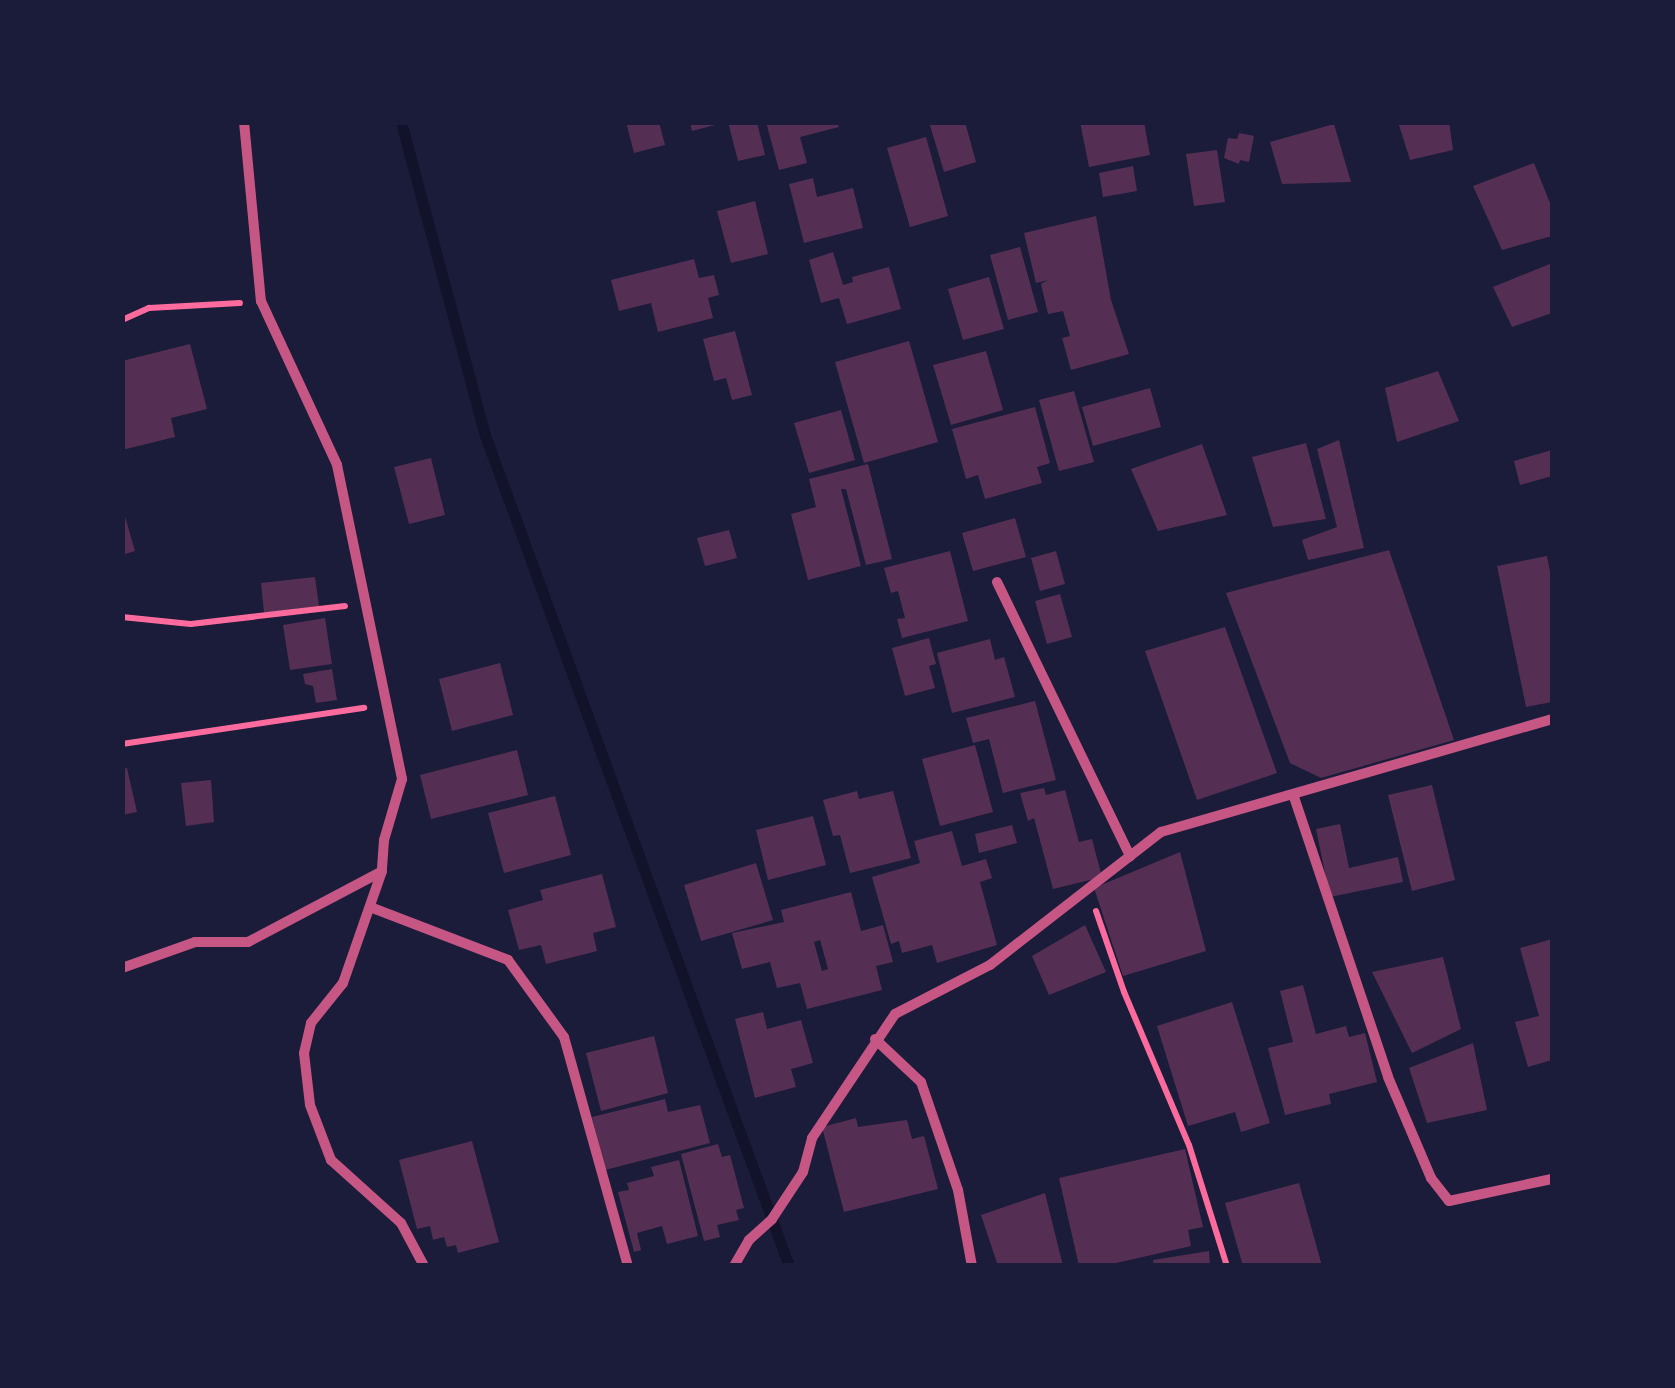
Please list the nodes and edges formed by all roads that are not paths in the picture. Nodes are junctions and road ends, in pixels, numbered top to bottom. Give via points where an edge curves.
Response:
1 (244, 122) edge
2 (997, 582) dead end
3 (1552, 719) edge
4 (1294, 797) junction
5 (1130, 856) junction
6 (382, 871) junction
7 (370, 907) junction
8 (122, 968) edge
9 (875, 1038) junction
10 (1552, 1179) edge
11 (424, 1266) edge
12 (628, 1266) edge
13 (734, 1266) edge
14 (972, 1266) edge

1 - 6 street via 262,301 337,465 402,779
2 - 5 street
3 - 4 street
4 - 5 street via 1162,832
4 - 10 street via 1388,1077 1431,1178 1448,1201
5 - 9 street via 990,965 895,1014
6 - 7 street
6 - 8 street via 248,942 195,942
7 - 11 street via 344,983 310,1023 304,1053 310,1105 331,1160 401,1223
7 - 12 street via 508,960 564,1036
9 - 13 street via 812,1138 802,1172
9 - 14 street via 921,1082 958,1190

